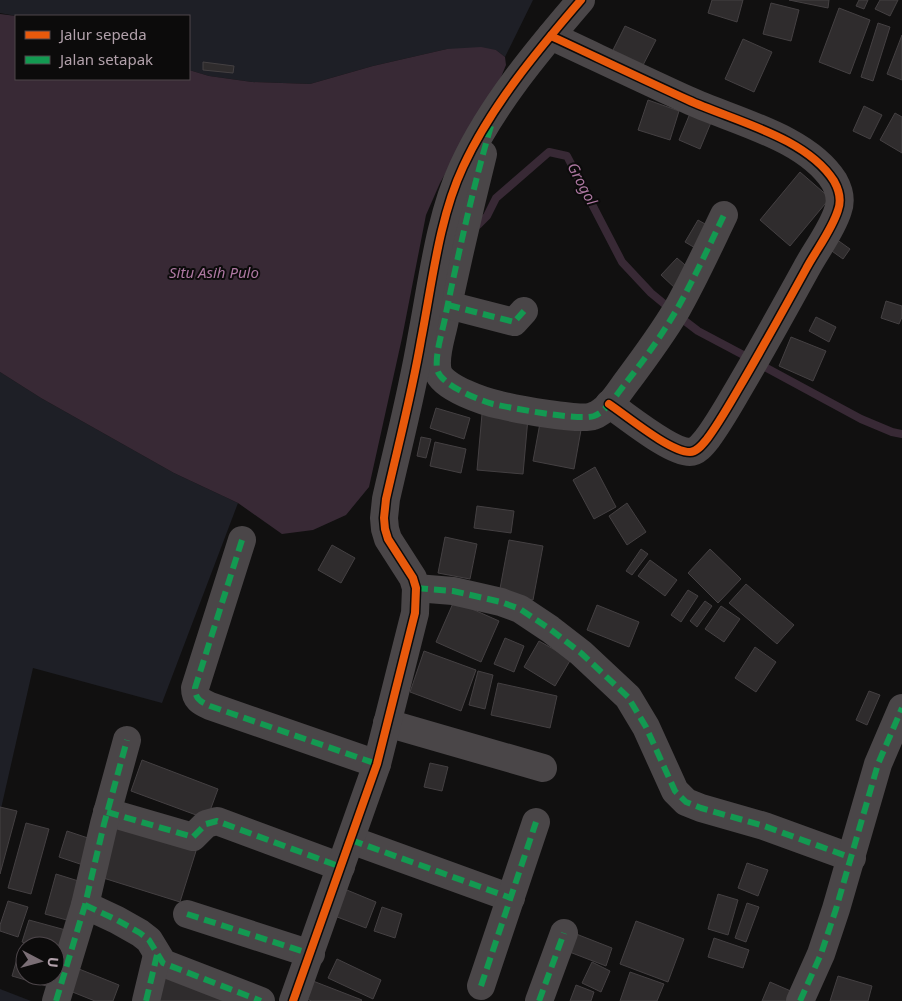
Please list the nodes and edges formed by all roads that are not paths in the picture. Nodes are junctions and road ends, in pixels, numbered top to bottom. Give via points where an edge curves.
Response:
1 (581, 0) edge
2 (551, 36) junction
3 (495, 111) junction
4 (724, 214) dead end
5 (448, 305) junction
6 (524, 311) dead end
7 (609, 404) junction
8 (242, 540) dead end
9 (416, 588) junction
10 (902, 708) edge
11 (387, 723) junction
12 (126, 740) dead end
13 (377, 764) junction
14 (543, 768) dead end
15 (107, 812) junction
16 (536, 822) dead end
17 (350, 840) junction
18 (852, 858) junction
19 (341, 867) junction
20 (512, 898) junction
21 (84, 905) junction
22 (187, 914) dead end
23 (564, 933) dead end
24 (311, 954) junction
25 (158, 955) junction
26 (481, 986) dead end
27 (56, 1001) edge
28 (146, 1001) edge
29 (261, 1001) edge
30 (293, 1001) edge
31 (538, 1001) edge
32 (800, 1001) edge

1 - 2 street
2 - 3 street
2 - 7 street via 796,146 823,167 841,198 830,228 769,337 718,423 698,449 690,452 674,448
3 - 5 street
3 - 9 street via 462,168 442,230 386,499 384,518 388,539 410,570
4 - 7 street via 677,309 649,353
5 - 6 street via 514,322
5 - 7 street via 437,370 447,384 491,403 522,410 587,417 599,413
8 - 13 street via 195,688 198,700
9 - 11 street via 415,613
9 - 18 street via 453,591 501,602 520,609 550,628 628,697 646,727 675,791 686,802
10 - 18 street via 878,764
11 - 13 street
11 - 14 street
12 - 15 street
13 - 17 street
15 - 19 street via 193,837 206,824 217,821
15 - 21 street
16 - 20 street
17 - 19 street
17 - 20 street
18 - 32 street via 820,954
19 - 24 street
20 - 26 street
21 - 25 street via 140,933 149,940
21 - 27 street
22 - 24 street
23 - 31 street
24 - 30 street
25 - 28 street
25 - 29 street via 163,963

